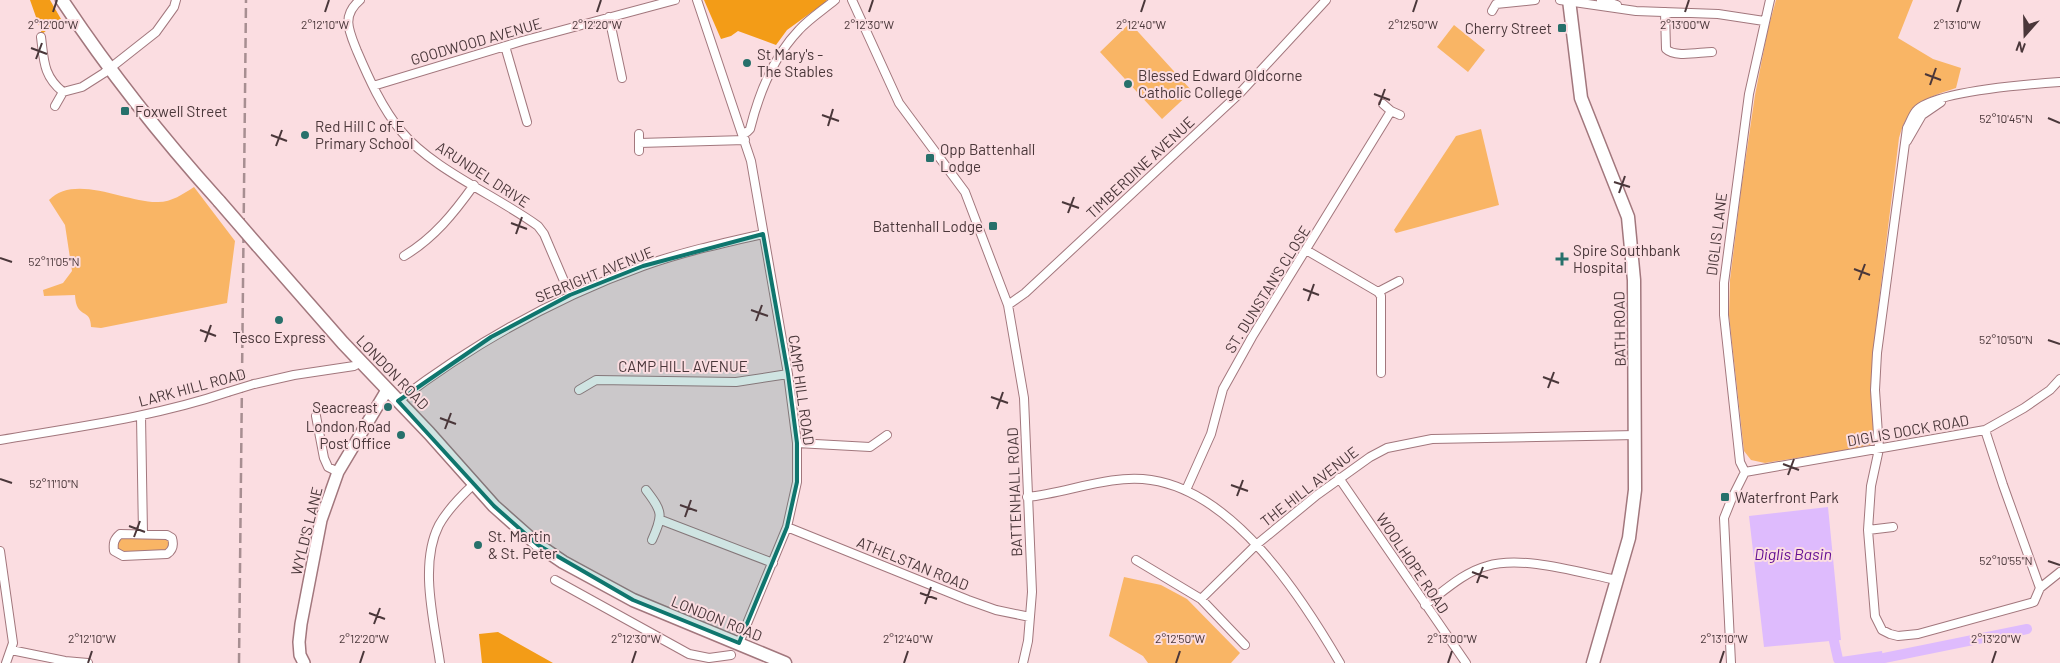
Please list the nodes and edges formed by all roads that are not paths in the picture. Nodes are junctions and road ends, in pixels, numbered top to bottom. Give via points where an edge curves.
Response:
1 (62, 0) edge
2 (176, 0) edge
3 (360, 0) edge
4 (675, 0) edge
5 (697, 0) edge
6 (834, 0) edge
7 (852, 0) edge
8 (1326, 0) edge
9 (1535, 0) edge
10 (1566, 0) edge
11 (1601, 0) edge
12 (1770, 0) edge
13 (1492, 11) dead end
14 (1636, 11) junction
15 (1665, 12) junction
16 (609, 17) junction
17 (1764, 21) junction
18 (41, 37) dead end
19 (504, 46) junction
20 (1712, 52) dead end
21 (109, 69) junction
22 (622, 78) dead end
23 (2060, 82) edge
24 (373, 86) junction
25 (63, 92) junction
26 (1383, 104) dead end
27 (55, 106) dead end
28 (1392, 111) junction
29 (1400, 115) dead end
30 (527, 122) dead end
31 (744, 137) junction
32 (639, 143) dead end
33 (474, 185) junction
34 (763, 234) junction
35 (1306, 250) junction
36 (404, 256) dead end
37 (1398, 281) dead end
38 (1378, 292) junction
39 (570, 295) junction
40 (1008, 305) junction
41 (361, 362) junction
42 (1381, 373) dead end
43 (788, 374) junction
44 (2060, 379) edge
45 (387, 390) junction
46 (580, 390) dead end
47 (398, 401) junction
48 (141, 416) junction
49 (316, 416) dead end
50 (1985, 430) junction
51 (888, 435) dead end
52 (1636, 435) junction
53 (0, 440) edge
54 (798, 442) junction
55 (1880, 449) junction
56 (338, 472) junction
57 (1746, 472) junction
58 (1339, 478) junction
59 (474, 484) junction
60 (646, 490) dead end
61 (1186, 490) junction
62 (1027, 497) junction
63 (661, 520) junction
64 (787, 527) junction
65 (1893, 527) dead end
66 (1868, 530) junction
67 (143, 534) junction
68 (652, 540) dead end
69 (1256, 545) junction
70 (0, 551) edge
71 (1136, 560) dead end
72 (773, 563) junction
73 (2060, 572) edge
74 (555, 580) dead end
75 (1617, 580) junction
76 (2040, 588) junction
77 (1201, 599) junction
78 (1425, 605) junction
79 (1030, 617) junction
80 (738, 643) junction
81 (1245, 645) dead end
82 (11, 650) junction
83 (731, 655) junction
84 (6, 663) edge
85 (88, 663) edge
86 (304, 663) edge
87 (440, 663) edge
88 (724, 663) edge
89 (785, 663) edge
90 (1023, 663) edge
91 (1340, 663) edge
92 (1466, 663) edge
93 (1593, 663) edge
94 (1731, 663) edge

1 - 21 main road, LONDON ROAD
2 - 21 street via 156,32
3 - 24 street, ARUNDEL DRIVE via 352,7 348,26
4 - 16 street, GOODWOOD AVENUE
5 - 31 street, CAMP HILL ROAD
6 - 31 street via 799,30 772,66 757,100 750,129
7 - 40 street, BATTENHALL ROAD via 899,103 965,192
8 - 40 street, TIMBERDINE AVENUE via 1240,94 1025,293
9 - 13 street via 1496,4
10 - 14 street
10 - 52 main road, BATH ROAD via 1580,98 1628,217 1636,327
11 - 14 street
12 - 17 street, DIGLIS LANE
14 - 15 street
15 - 17 street via 1718,14
15 - 20 street via 1666,49 1669,52
16 - 19 street, GOODWOOD AVENUE
16 - 22 street
17 - 57 street, DIGLIS LANE via 1750,94 1724,283 1724,315 1740,462
18 - 25 street via 46,73
19 - 24 street, GOODWOOD AVENUE
19 - 30 street
21 - 25 street via 82,87
21 - 41 main road, LONDON ROAD, bridge via 220,202
23 - 55 street via 1933,100 1917,110 1907,128 1877,353 1875,390
24 - 33 street, ARUNDEL DRIVE via 401,131 417,147
25 - 27 street
26 - 28 street
28 - 29 street
28 - 35 street, ST. DUNSTAN'S CLOSE
31 - 32 street
31 - 34 street, CAMP HILL ROAD
33 - 36 street via 440,229
33 - 39 street, ARUNDEL DRIVE via 538,226
34 - 39 street, SEBRIGHT AVENUE via 643,266
34 - 43 street, CAMP HILL ROAD
35 - 38 street
35 - 61 street, ST. DUNSTAN'S CLOSE via 1222,389 1210,434
37 - 38 street
38 - 42 street via 1381,296
39 - 47 street, SEBRIGHT AVENUE via 491,337
40 - 62 street, BATTENHALL ROAD via 1024,398
41 - 45 main road, LONDON ROAD
41 - 48 street, LARK HILL ROAD, bridge via 354,366 254,384 187,406
43 - 46 street, CAMP HILL AVENUE via 736,382 596,380
43 - 54 street, CAMP HILL ROAD
44 - 50 street, DIGLIS DOCK ROAD via 2024,408
45 - 47 main road, LONDON ROAD
45 - 56 main road, WYLD'S LANE
47 - 59 main road, LONDON ROAD
48 - 53 street, LARK HILL ROAD
48 - 67 street
49 - 56 street via 324,458 328,467
50 - 55 street, DIGLIS DOCK ROAD
50 - 76 street
51 - 54 street via 870,447
52 - 58 street, THE HILL AVENUE via 1411,442 1387,448
52 - 75 main road, BATH ROAD via 1635,490 1629,538
54 - 64 street, CAMP HILL ROAD via 796,482
55 - 57 street, DIGLIS DOCK ROAD
55 - 66 street via 1871,486
56 - 86 main road, WYLD'S LANE via 321,520 300,624 300,655
57 - 94 street via 1724,518
58 - 69 street, THE HILL AVENUE
58 - 78 street, WOOLHOPE ROAD
59 - 80 main road, LONDON ROAD via 518,530 563,562 633,600
59 - 87 street via 448,512 436,532 430,556 429,573
60 - 63 street via 657,504
61 - 62 street via 1151,480 1131,479
61 - 69 street via 1212,504
62 - 79 street, BATTENHALL ROAD via 1032,592
63 - 68 street
63 - 72 street
64 - 72 street, CAMP HILL ROAD
64 - 79 street, ATHELSTAN ROAD via 996,610
65 - 66 street
66 - 76 street via 1875,616 1882,630 1890,634 1918,634 2034,602
67 - 67 street via 172,538 171,552 123,556 114,551 114,540 120,534
69 - 77 street, THE HILL AVENUE
69 - 91 street via 1317,625
70 - 82 street via 13,643
71 - 77 street
72 - 80 street, CAMP HILL ROAD
73 - 76 street
74 - 83 street via 690,654 709,658
75 - 78 street via 1524,562 1508,562 1486,566 1465,575
75 - 93 main road, BATH ROAD
77 - 81 street
78 - 92 street, WOOLHOPE ROAD
79 - 90 street, BATTENHALL ROAD
80 - 83 street, CAMP HILL ROAD
80 - 89 main road, LONDON ROAD
82 - 84 street
82 - 85 street
83 - 88 street, CAMP HILL ROAD

